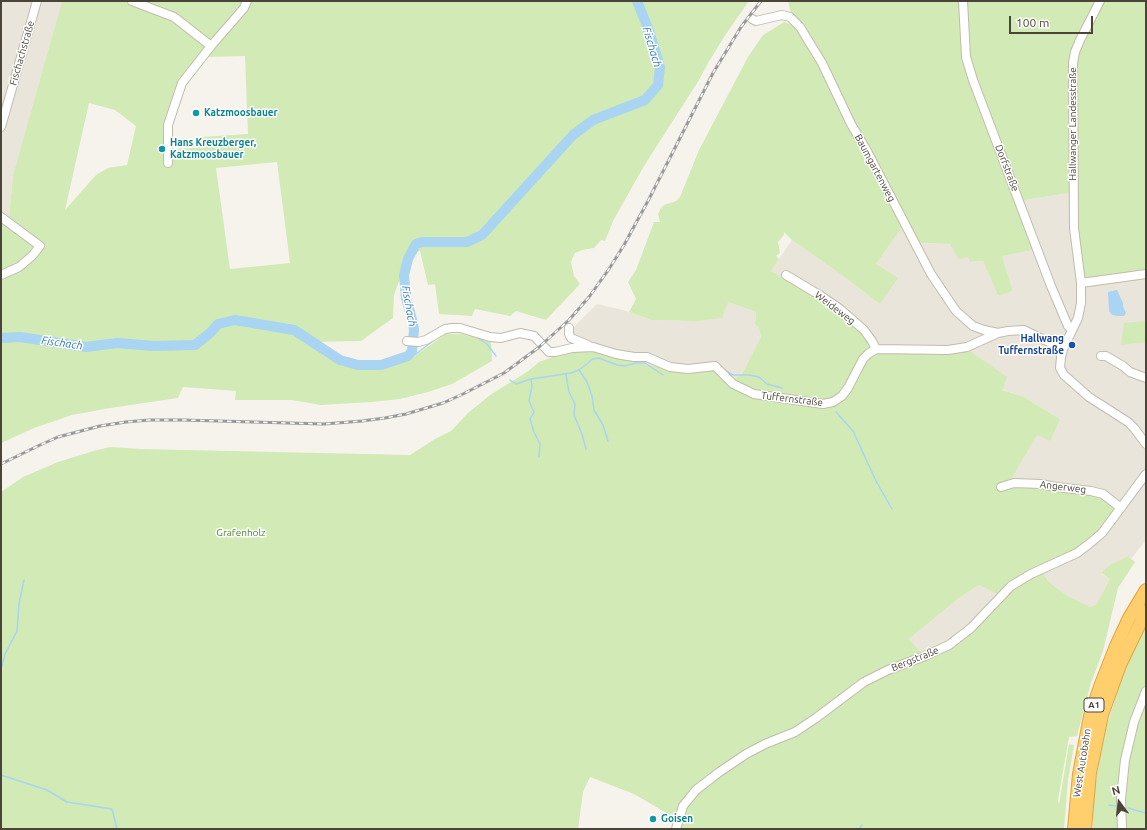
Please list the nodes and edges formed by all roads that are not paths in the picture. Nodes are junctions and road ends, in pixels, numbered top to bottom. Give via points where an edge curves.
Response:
1 (37, 1) edge
2 (132, 1) edge
3 (247, 1) edge
4 (963, 1) edge
5 (1100, 1) edge
6 (752, 19) dead end
7 (211, 46) junction
8 (1, 127) edge
9 (168, 163) dead end
10 (1, 217) edge
11 (1146, 274) edge
12 (1, 275) edge
13 (786, 275) dead end
14 (1081, 284) junction
15 (569, 328) dead end
16 (1072, 329) junction
17 (998, 333) junction
18 (407, 341) dead end
19 (593, 346) junction
20 (876, 349) junction
21 (1063, 349) junction
22 (1101, 356) dead end
23 (1146, 378) edge
24 (1146, 444) edge
25 (1146, 474) edge
26 (1001, 487) dead end
27 (1121, 508) junction
28 (1146, 590) edge
29 (1146, 611) edge
30 (1146, 691) edge
31 (676, 829) edge
32 (1074, 829) edge
33 (1085, 829) edge
34 (1122, 829) edge

1 - 8 street, Fischachstraße
2 - 7 street via 174,17
3 - 7 street via 244,8
4 - 16 street, Dorfstraße via 966,57 973,80 1051,286 1068,326
5 - 14 street, Hallwanger Landesstraße via 1080,40 1073,63 1074,228
6 - 17 street, Baumgartenweg via 756,21 782,15 790,17 800,27 822,63 851,124 868,151 931,274 956,311 973,326
7 - 9 street via 178,91 167,131
10 - 12 street via 40,246 18,267
11 - 14 street
13 - 20 street, Weideweg via 840,309 864,330
14 - 16 street via 1078,318
15 - 19 street via 571,338
16 - 21 street
17 - 20 street via 967,346 948,350
17 - 21 street via 1024,330
18 - 19 street, Tuffernstraße via 418,342 445,329 460,328 490,337 501,338 516,333 534,336 549,352
19 - 20 street, Tuffernstraße via 616,354 647,357 670,367 688,369 715,366 733,384 754,394 823,404 833,402 842,396 863,359
21 - 24 street via 1060,364 1064,375 1089,397 1128,422
22 - 23 street via 1106,356 1130,372
25 - 27 street, Bergstraße
26 - 27 street, Angerweg via 1014,483 1041,484 1091,491 1103,494
27 - 31 street, Bergstraße via 1102,533 1089,544 1077,553 1011,586 971,628 949,645 864,682 795,732 746,754 718,774 696,790 683,806
28 - 32 highway, West Autobahn / A1 via 1116,646 1092,709 1081,761
29 - 33 highway, West Autobahn / A1 via 1111,685 1102,716 1090,773
30 - 34 street via 1134,722 1125,760 1121,799

